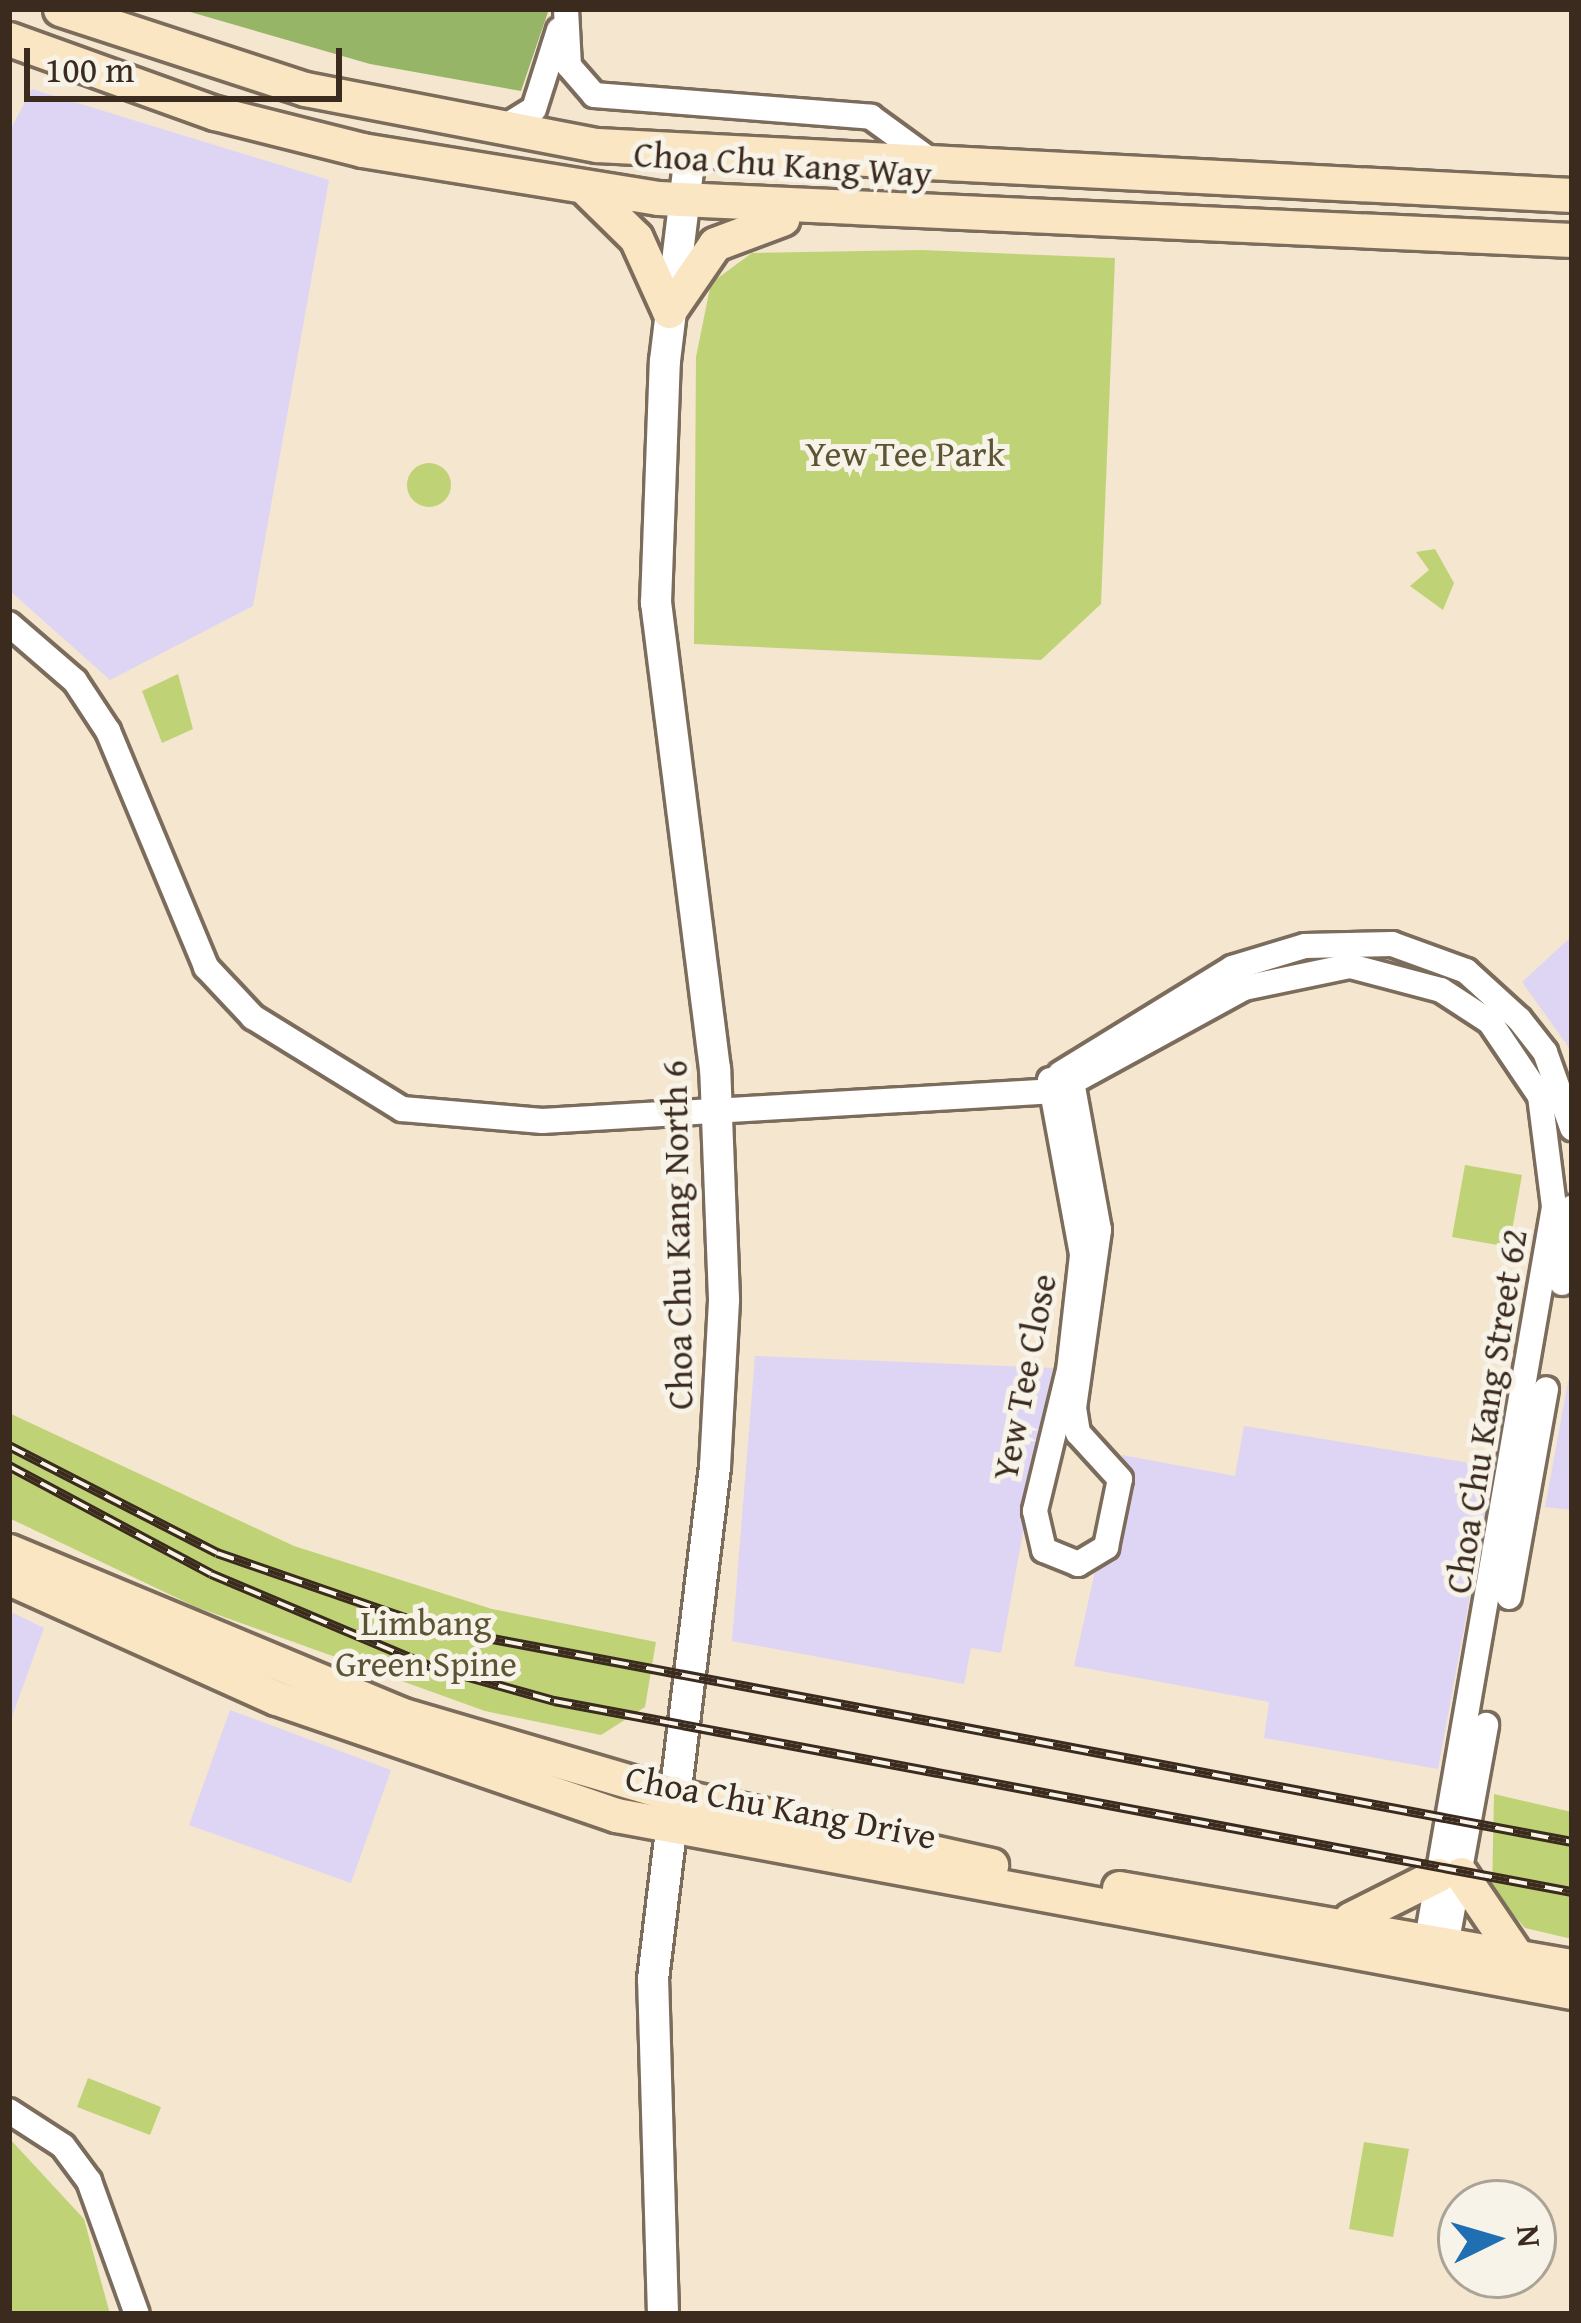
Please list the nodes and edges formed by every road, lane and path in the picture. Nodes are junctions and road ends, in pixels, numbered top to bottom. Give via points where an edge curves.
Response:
1 (60, 9) edge
2 (565, 9) edge
3 (9, 40) edge
4 (489, 131) junction
5 (690, 155) junction
6 (937, 165) junction
7 (583, 187) junction
8 (1572, 195) edge
9 (684, 201) junction
10 (819, 210) junction
11 (1572, 240) edge
12 (669, 310) junction
13 (9, 624) edge
14 (1056, 1082) junction
15 (716, 1109) junction
16 (1572, 1128) edge
17 (1572, 1208) edge
18 (9, 1551) edge
19 (9, 1578) edge
20 (669, 1811) junction
21 (1449, 1874) junction
22 (1343, 1920) junction
23 (1435, 1953) junction
24 (1517, 1956) junction
25 (1572, 1966) edge
26 (1572, 1992) edge
27 (9, 2111) edge
28 (137, 2314) edge
29 (663, 2314) edge

1 - 4 main road, Choa Chu Kang Way via 187,56
2 - 4 street via 534,109
2 - 6 street via 569,66 594,95 871,117
3 - 7 main road, Choa Chu Kang Way via 215,113
4 - 5 main road, Choa Chu Kang Way
5 - 6 main road, Choa Chu Kang Way
5 - 9 street, Choa Chu Kang North 6
6 - 8 main road, Choa Chu Kang Way
7 - 9 main road, Choa Chu Kang Way
7 - 12 main road via 626,224
9 - 10 main road, Choa Chu Kang Way
9 - 12 street, Choa Chu Kang North 6
10 - 11 main road, Choa Chu Kang Way
10 - 12 main road via 725,236
12 - 15 street, Choa Chu Kang North 6 via 656,603
13 - 15 street, Choa Chu Kang Street 62 via 97,711 188,936 253,1017 385,1102 455,1120
14 - 14 street, Yew Tee Close via 1100,1265 1074,1408 1078,1433 1120,1479 1106,1547 1078,1564 1044,1550 1034,1511 1080,1292
14 - 15 street, Choa Chu Kang Street 62
14 - 16 street, Choa Chu Kang Street 62 via 1232,968 1305,946 1392,944 1466,971 1519,1019 1545,1052
14 - 21 street, Choa Chu Kang Street 62 via 1244,988 1350,966 1459,1000 1490,1022 1540,1096 1554,1207 1543,1318
15 - 20 street, Choa Chu Kang North 6 via 723,1372
17 - 21 street, Choa Chu Kang Street 62
18 - 20 main road, Choa Chu Kang Drive via 235,1654
19 - 20 main road, Choa Chu Kang Drive via 276,1698
20 - 22 main road, Choa Chu Kang Drive
20 - 23 main road, Choa Chu Kang Drive
20 - 29 street, Choa Chu Kang North 6 via 650,2122
21 - 22 main road via 1406,1900
21 - 23 street, Choa Chu Kang Street 62
21 - 24 main road
22 - 23 main road, Choa Chu Kang Drive
23 - 24 main road, Choa Chu Kang Drive
23 - 26 main road, Choa Chu Kang Drive
24 - 25 main road, Choa Chu Kang Drive
27 - 28 street via 63,2146 89,2181

